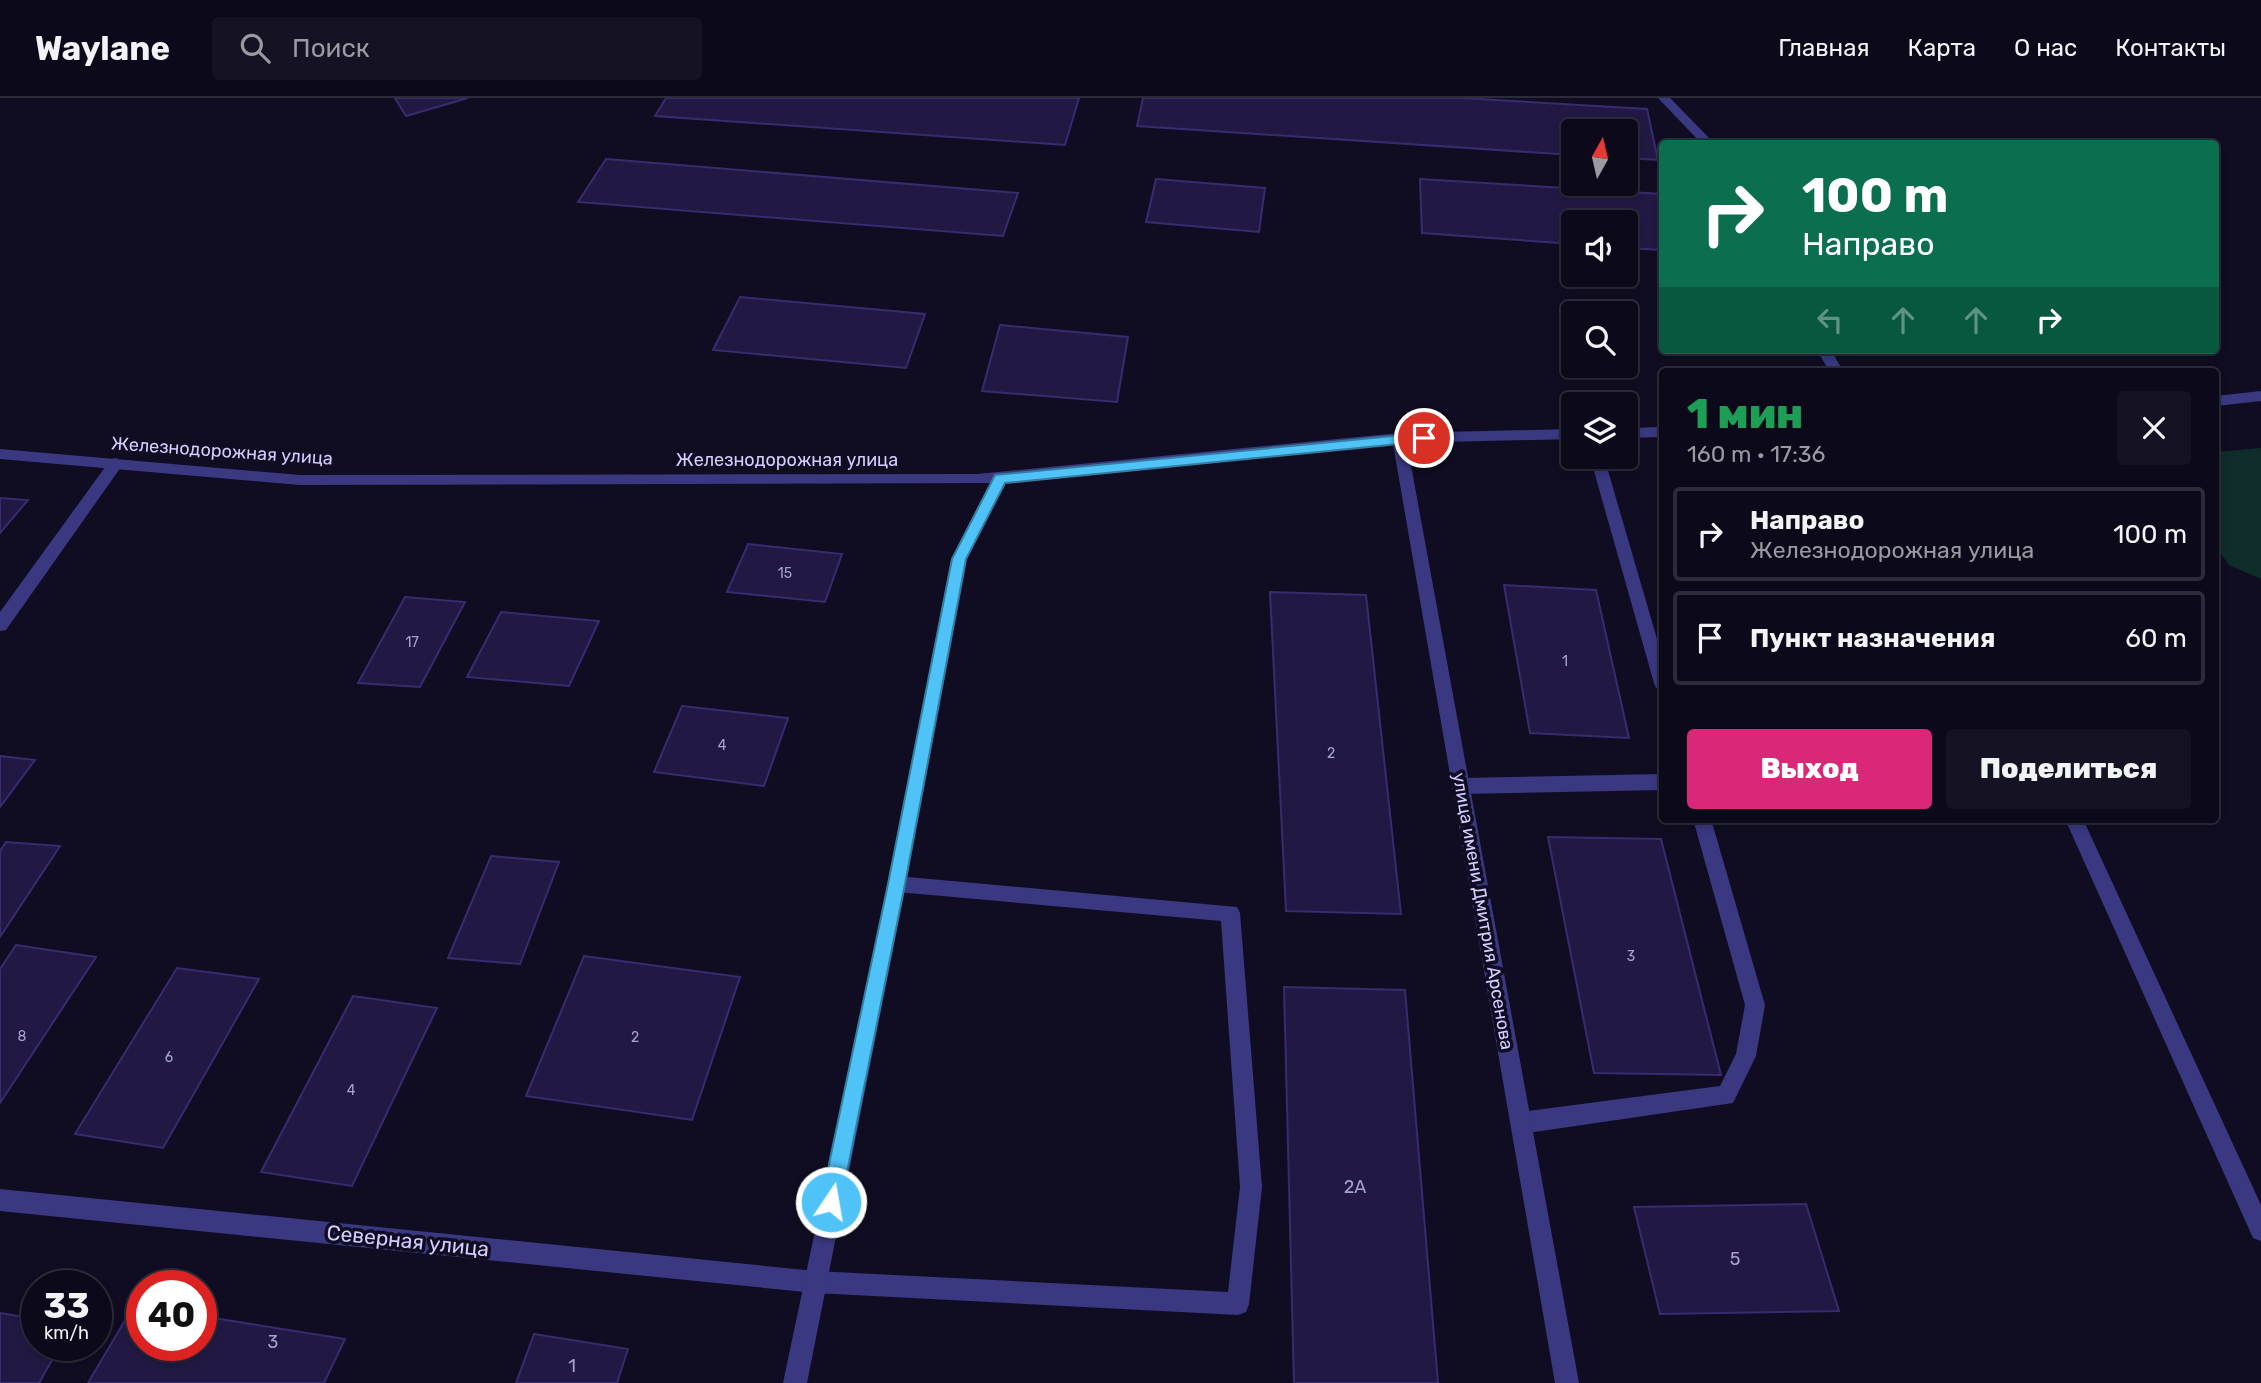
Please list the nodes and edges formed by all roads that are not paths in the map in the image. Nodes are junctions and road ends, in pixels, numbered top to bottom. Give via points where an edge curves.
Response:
1 (1664, 98) edge
2 (1705, 140) edge
3 (2261, 396) edge
4 (2219, 401) edge
5 (1659, 432) edge
6 (1638, 433) edge
7 (1561, 434) edge
8 (1399, 438) junction
9 (0, 454) edge
10 (116, 463) junction
11 (1600, 469) edge
12 (1000, 478) junction
13 (0, 625) edge
14 (1659, 673) edge
15 (1659, 782) edge
16 (1461, 786) junction
17 (1703, 823) edge
18 (2075, 823) edge
19 (897, 884) junction
20 (1521, 1123) junction
21 (0, 1200) edge
22 (2261, 1230) edge
23 (815, 1282) junction
24 (795, 1383) edge
25 (1567, 1383) edge

1 - 2 street
3 - 4 street
5 - 6 street
7 - 8 street, Железнодорожная улица
8 - 12 street, Железнодорожная улица
8 - 16 street, улица имени Дмитрия Арсенова
9 - 10 street, Железнодорожная улица
10 - 12 street, Железнодорожная улица via 300,480
10 - 13 street
11 - 14 street
12 - 19 street via 959,559
15 - 16 street
16 - 20 street, улица имени Дмитрия Арсенова
17 - 20 street via 1755,1004 1746,1056 1726,1096
18 - 22 street
19 - 23 street
19 - 23 street, Северная улица via 1230,913 1251,1187 1238,1304
20 - 25 street, улица имени Дмитрия Арсенова
21 - 23 street, Северная улица
23 - 24 street

